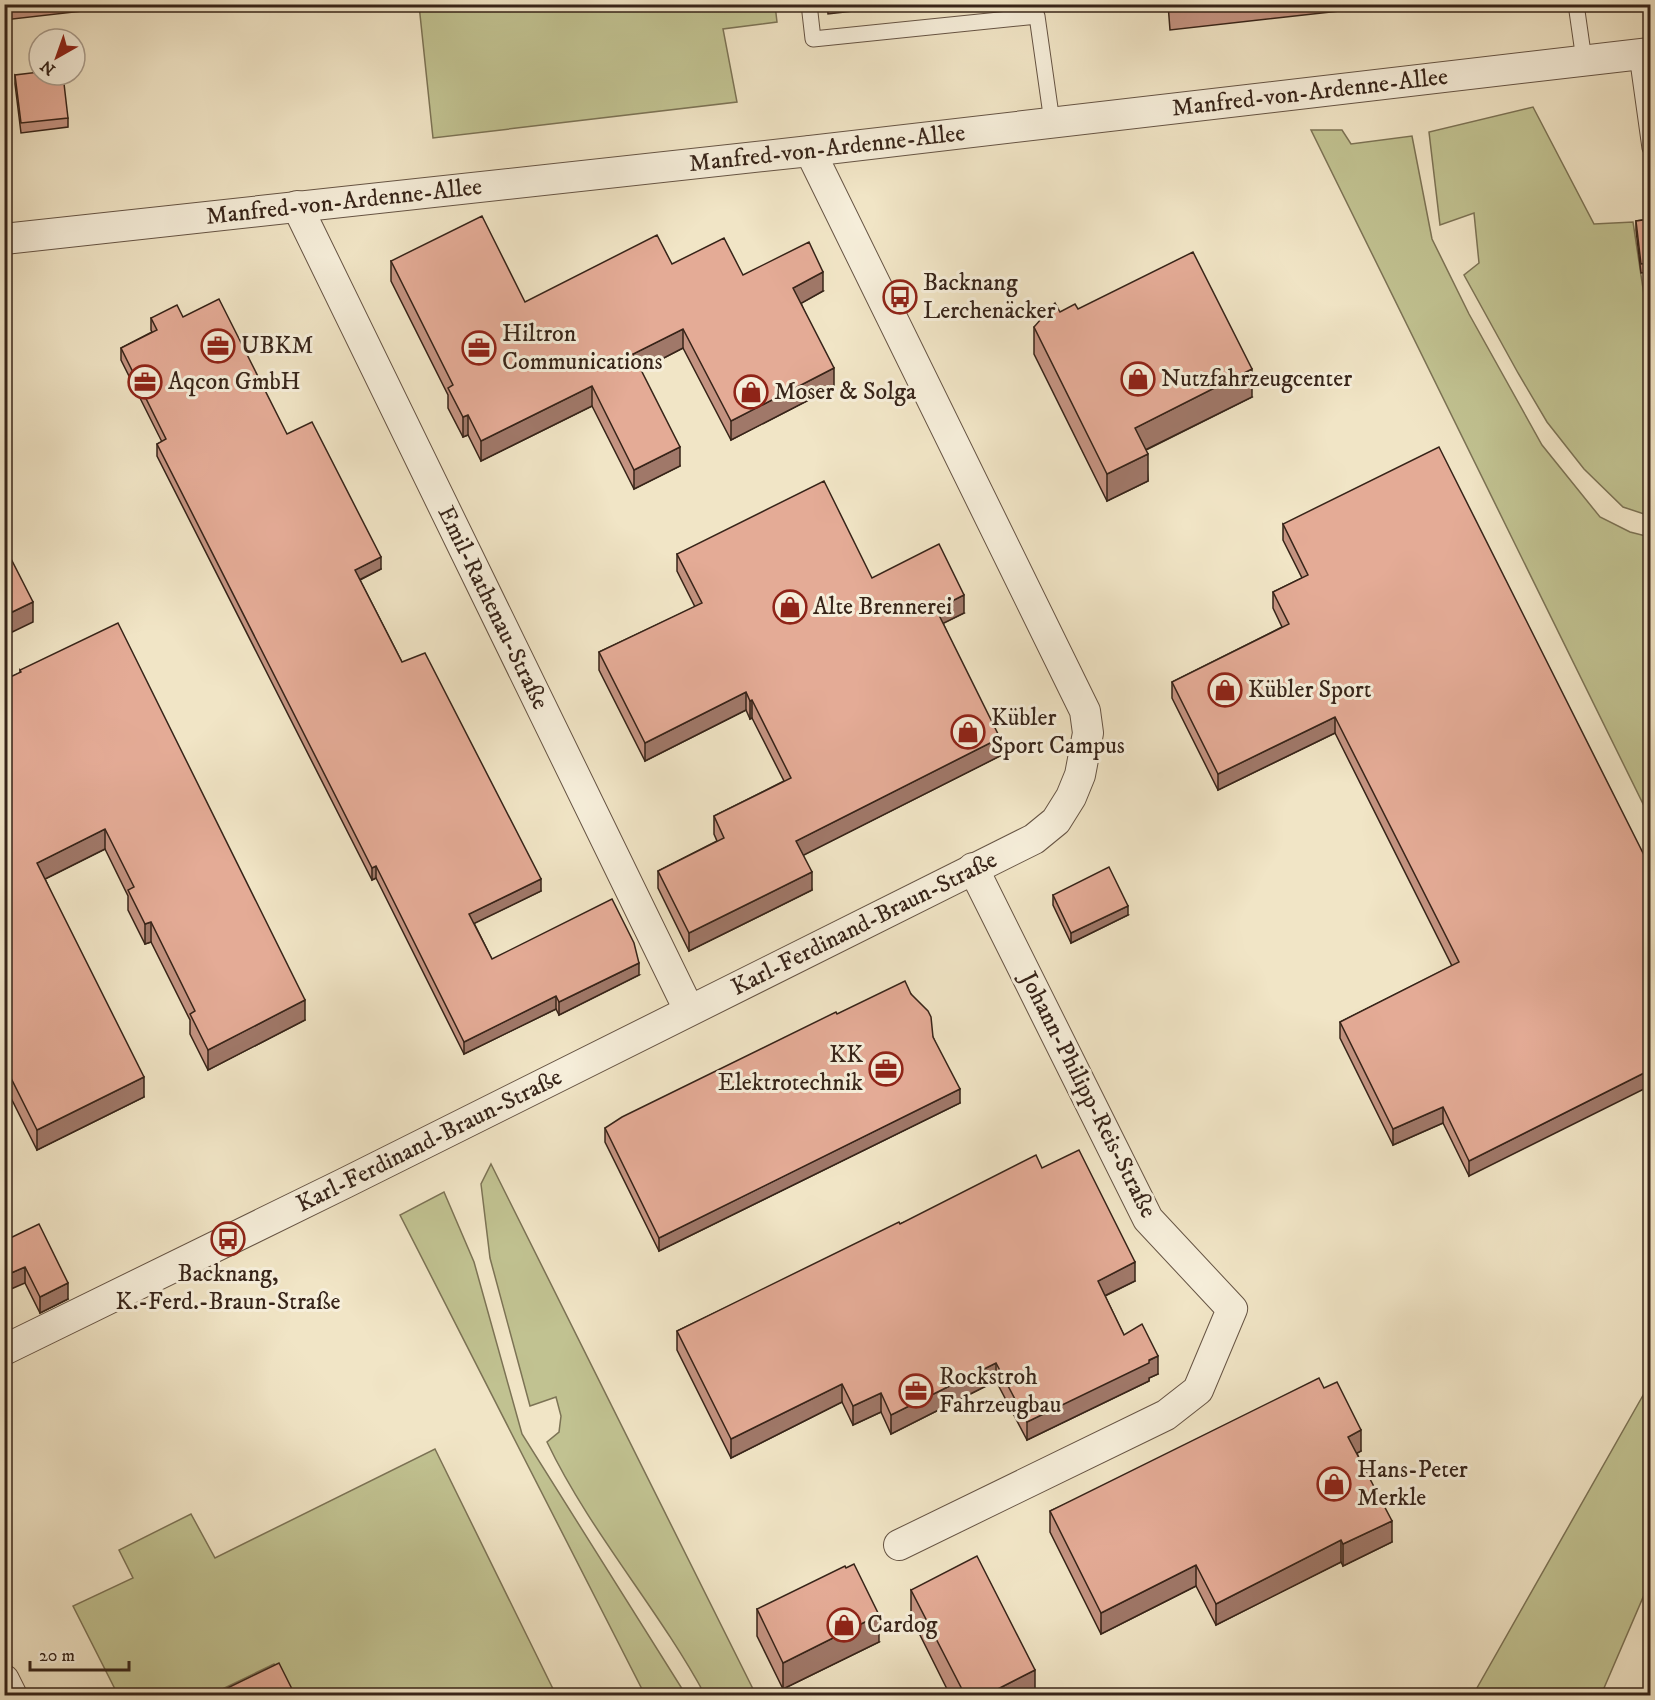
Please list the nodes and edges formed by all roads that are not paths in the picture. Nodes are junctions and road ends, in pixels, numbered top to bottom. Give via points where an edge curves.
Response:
1 (809, 4) edge
2 (1576, 4) edge
3 (1644, 54) edge
4 (1584, 60) junction
5 (1052, 122) junction
6 (1650, 148) edge
7 (810, 151) junction
8 (297, 206) junction
9 (4, 239) edge
10 (973, 868) junction
11 (689, 1010) junction
12 (4, 1350) edge
13 (899, 1545) dead end
14 (4, 1680) edge
15 (12, 1695) edge

1 - 5 lane via 813,39 1037,16
2 - 4 lane
3 - 4 street, Manfred-von-Ardenne-Allee
3 - 6 lane
4 - 5 street, Manfred-von-Ardenne-Allee
5 - 7 street, Manfred-von-Ardenne-Allee
7 - 8 street, Manfred-von-Ardenne-Allee
7 - 10 street, Karl-Ferdinand-Braun-Straße via 1085,711 1088,733 1080,775 1056,820 1035,839
8 - 9 street, Manfred-von-Ardenne-Allee
8 - 11 street, Emil-Rathenau-Straße
10 - 11 street, Karl-Ferdinand-Braun-Straße
10 - 13 street, Johann-Philipp-Reis-Straße via 1148,1219 1232,1310 1198,1390 1166,1415
11 - 12 street, Karl-Ferdinand-Braun-Straße
14 - 15 street

